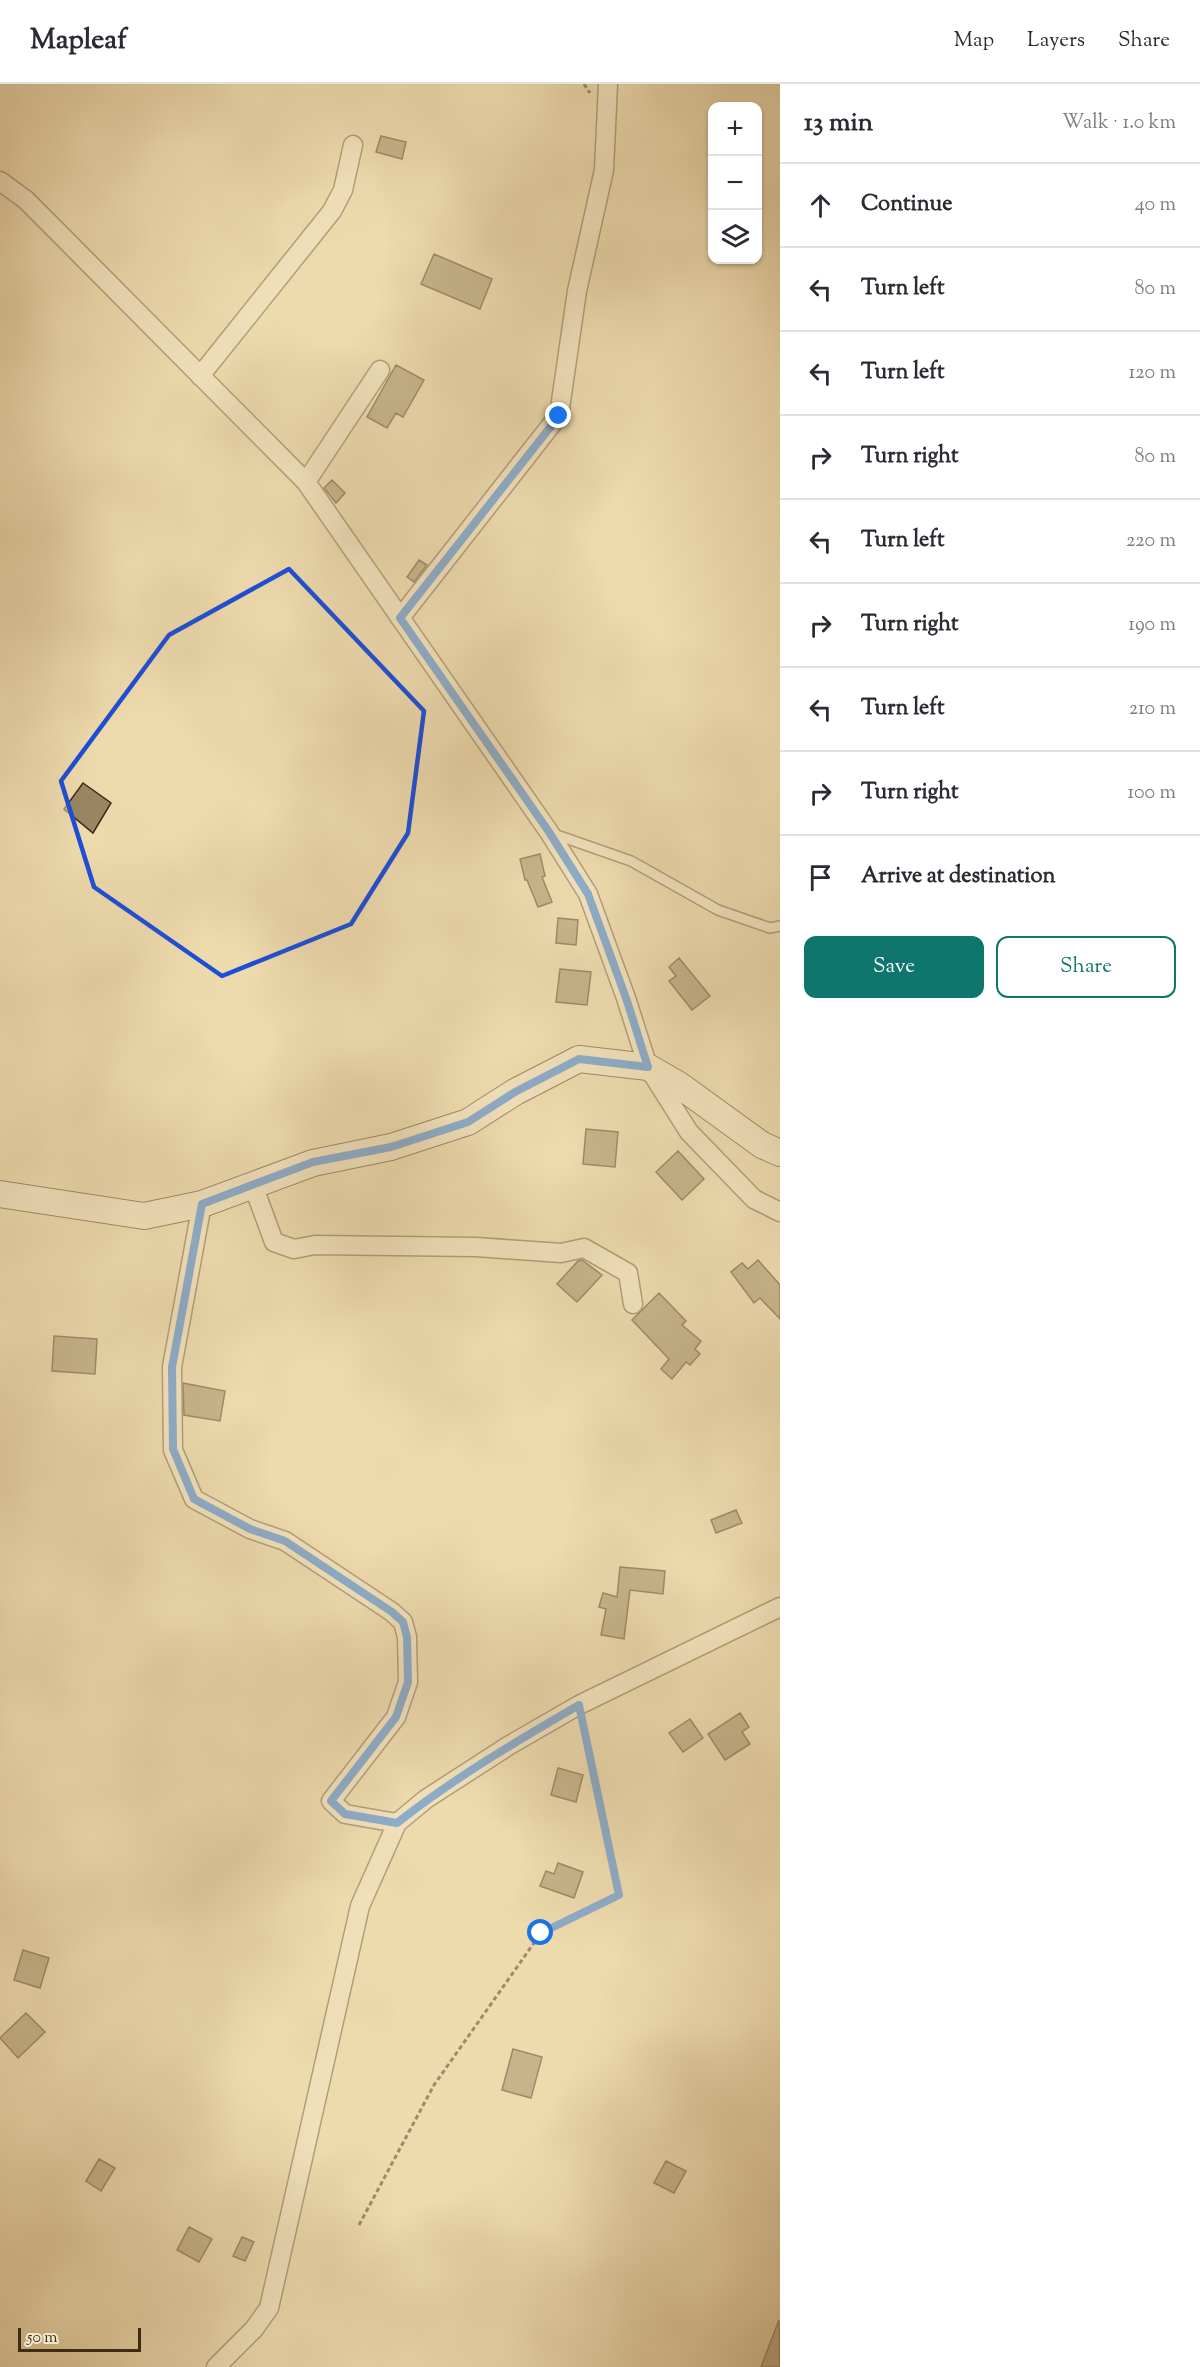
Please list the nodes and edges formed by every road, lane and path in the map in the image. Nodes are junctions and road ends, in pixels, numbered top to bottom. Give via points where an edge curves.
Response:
1 (608, 84) edge
2 (353, 145) dead end
3 (0, 181) edge
4 (380, 370) dead end
5 (200, 376) junction
6 (306, 482) junction
7 (400, 618) junction
8 (549, 832) junction
9 (780, 926) edge
10 (648, 1067) junction
11 (780, 1153) edge
12 (253, 1185) junction
13 (0, 1194) edge
14 (202, 1204) junction
15 (780, 1212) edge
16 (633, 1304) dead end
17 (780, 1606) edge
18 (579, 1705) junction
19 (397, 1823) junction
20 (359, 2225) dead end
21 (216, 2367) edge

1 - 7 street via 604,170 577,291 559,416
2 - 5 street via 343,190 332,211
3 - 5 street via 26,200
4 - 6 street
5 - 6 street
6 - 7 street
7 - 8 street
8 - 9 lane via 631,861 718,910 770,928
8 - 10 street via 588,894
10 - 11 street via 762,1145
10 - 12 street via 579,1059 468,1122 391,1147 313,1162
10 - 15 street via 689,1132 754,1199
12 - 14 street
12 - 16 street via 274,1242 294,1249 315,1245 476,1247 561,1253 584,1248 628,1274
13 - 14 street via 144,1216
14 - 19 street via 172,1367 173,1449 194,1499 250,1529 285,1541 403,1622 408,1682 396,1717 331,1801 345,1814
17 - 18 street
18 - 19 street via 426,1799
18 - 20 path via 619,1895 541,1933 434,2085
19 - 21 street via 360,1906 269,2308

